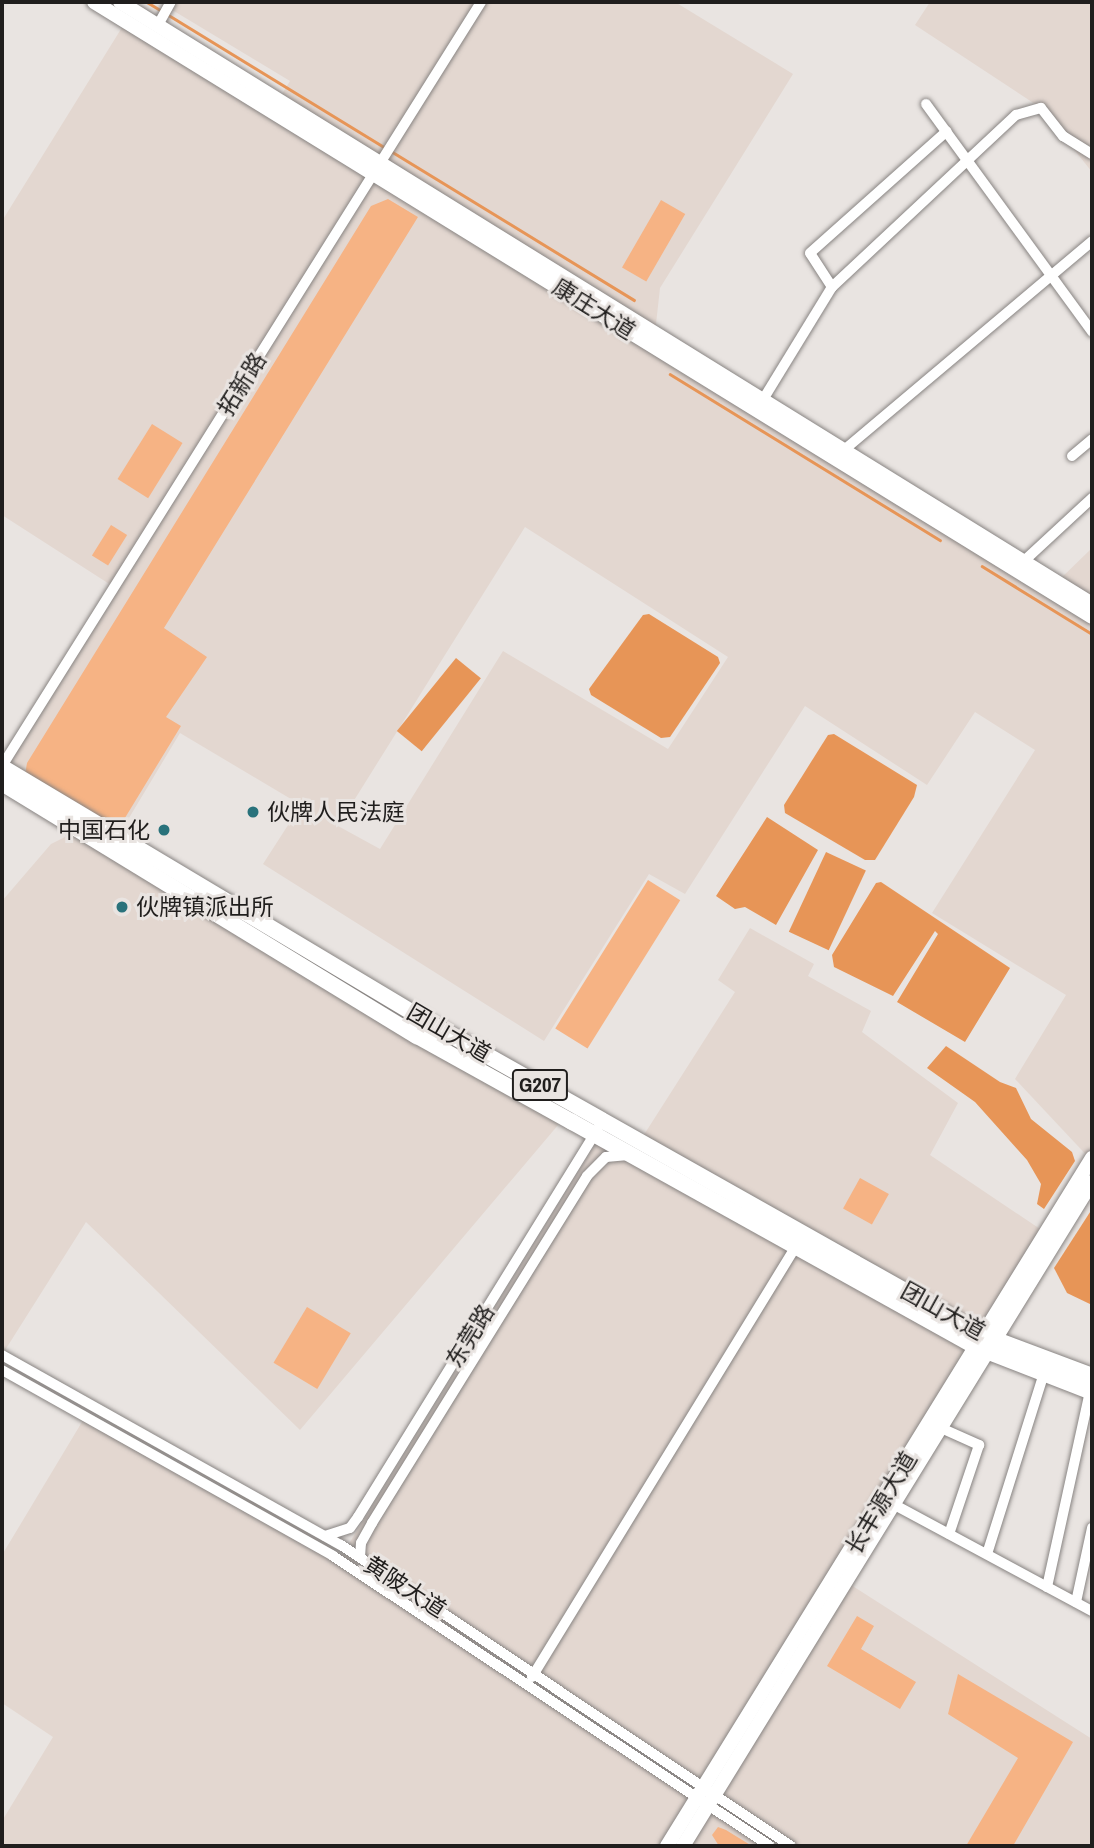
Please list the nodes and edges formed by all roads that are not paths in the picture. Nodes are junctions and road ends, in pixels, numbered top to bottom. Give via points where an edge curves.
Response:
1 (94, 2) edge
2 (120, 2) edge
3 (481, 2) edge
4 (164, 13) edge
5 (926, 104) dead end
6 (947, 131) junction
7 (1092, 154) edge
8 (969, 159) junction
9 (378, 168) junction
10 (1092, 241) edge
11 (1051, 273) junction
12 (831, 287) junction
13 (1092, 332) edge
14 (760, 406) junction
15 (1092, 439) edge
16 (844, 450) junction
17 (1072, 456) dead end
18 (1092, 498) edge
19 (1024, 561) junction
20 (1092, 604) edge
21 (1092, 617) edge
22 (2, 766) edge
23 (2, 783) edge
24 (603, 1121) junction
25 (594, 1135) junction
26 (631, 1155) junction
27 (1092, 1158) edge
28 (1092, 1182) edge
29 (799, 1240) junction
30 (985, 1343) junction
31 (2, 1355) edge
32 (2, 1370) edge
33 (1044, 1373) junction
34 (1091, 1386) edge
35 (941, 1427) junction
36 (893, 1504) junction
37 (1092, 1528) edge
38 (949, 1534) junction
39 (325, 1536) junction
40 (987, 1554) junction
41 (360, 1557) junction
42 (1047, 1587) junction
43 (1076, 1602) junction
44 (1092, 1611) edge
45 (536, 1672) junction
46 (528, 1683) junction
47 (706, 1796) junction
48 (667, 1846) edge
49 (683, 1846) edge
50 (770, 1846) edge
51 (791, 1846) edge

1 - 9 main road, 康庄大道
2 - 4 main road, 康庄大道
3 - 9 street, 拓新路
4 - 9 main road, 康庄大道
5 - 6 street
6 - 8 street
6 - 12 street via 810,253
7 - 8 street via 1063,136 1041,108 1016,115
8 - 11 street
8 - 12 street
9 - 14 main road, 康庄大道
9 - 22 street, 拓新路
10 - 11 street
11 - 13 street
11 - 16 street
12 - 14 street
14 - 16 main road, 康庄大道
14 - 21 main road, 康庄大道
15 - 17 street
16 - 19 main road, 康庄大道
18 - 19 street
19 - 20 main road, 康庄大道
22 - 24 highway, 团山大道 / G207 via 426,1021
23 - 25 highway, 团山大道 / G207 via 417,1036
24 - 25 street, 东莞路
24 - 29 highway, 团山大道 / G207
25 - 26 highway, 团山大道 / G207
25 - 39 street, 东莞路 via 358,1517 349,1528
26 - 29 highway, 团山大道 / G207
26 - 41 street, 东莞路 via 606,1157 587,1176 360,1543
27 - 30 main road, 长丰源大道
28 - 30 main road, 长丰源大道
29 - 30 highway, 团山大道 / G207
29 - 45 street
30 - 33 highway, 团山大道 / G207
30 - 34 highway, 团山大道 / G207
30 - 35 main road, 长丰源大道
30 - 47 main road, 长丰源大道
31 - 39 street, 黄陂大道
32 - 46 street, 黄陂大道 via 333,1556
33 - 34 highway, 团山大道 / G207
33 - 40 street
34 - 42 street
35 - 36 main road, 长丰源大道
35 - 38 street via 979,1445
36 - 38 street
36 - 47 main road, 长丰源大道
37 - 43 street
38 - 40 street
39 - 41 street, 黄陂大道
40 - 42 street
41 - 45 street, 黄陂大道
42 - 43 street
43 - 44 street
45 - 46 street
45 - 47 street, 黄陂大道
46 - 47 street, 黄陂大道
47 - 48 main road, 长丰源大道
47 - 49 main road, 长丰源大道
47 - 50 street, 黄陂大道
47 - 51 street, 黄陂大道

